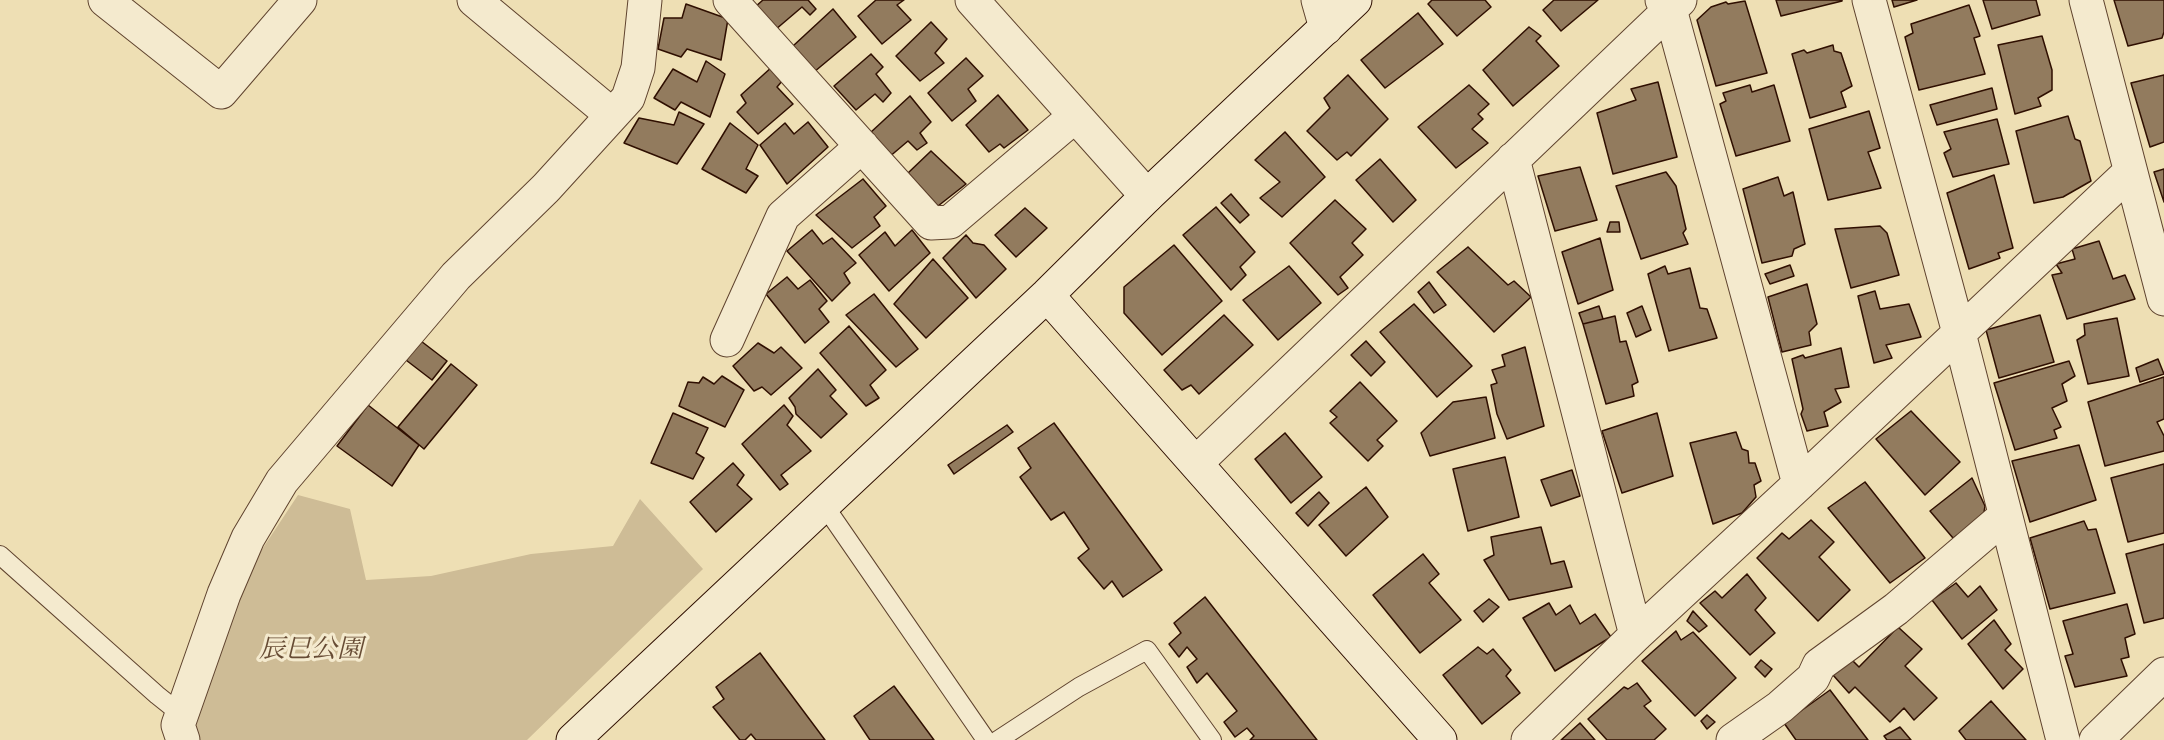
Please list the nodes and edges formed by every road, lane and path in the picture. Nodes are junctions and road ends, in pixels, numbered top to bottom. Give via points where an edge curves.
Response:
1 (105, 0) edge
2 (300, 0) edge
3 (474, 0) edge
4 (645, 0) edge
5 (730, 0) edge
6 (972, 0) edge
7 (1354, 0) edge
8 (1869, 0) edge
9 (2086, 0) edge
10 (1671, 3) edge
11 (1322, 14) edge
12 (612, 115) junction
13 (1075, 116) junction
14 (862, 146) junction
15 (1513, 159) junction
16 (2130, 172) junction
17 (1147, 196) junction
18 (1047, 295) junction
19 (2164, 299) edge
20 (1959, 333) junction
21 (727, 340) dead end
22 (1197, 462) junction
23 (1799, 484) junction
24 (824, 505) junction
25 (2006, 516) junction
26 (0, 555) edge
27 (1636, 635) junction
28 (2164, 674) edge
29 (182, 727) edge
30 (573, 740) edge
31 (986, 740) edge
32 (998, 740) edge
33 (1212, 740) edge
34 (1440, 740) edge
35 (1528, 740) edge
36 (1733, 740) edge
37 (2063, 740) edge
38 (2096, 740) edge

1 - 2 street via 221,92
3 - 12 street
4 - 12 street via 638,68 628,98
5 - 14 street
6 - 13 street
7 - 11 street
8 - 20 street
9 - 16 street
10 - 15 street
10 - 23 street
11 - 17 street
12 - 29 street via 546,188 456,276 282,481 248,538 224,594
13 - 14 street via 950,222 931,223
13 - 17 street
14 - 21 street via 783,216
15 - 22 street
15 - 27 street
16 - 19 street
16 - 20 street
17 - 18 street
18 - 22 street
18 - 24 street
20 - 23 street
20 - 25 street
22 - 34 street
23 - 27 street
24 - 30 street
24 - 31 lane
25 - 36 street via 1896,609 1819,665 1813,678 1780,707
25 - 37 street
26 - 29 lane via 157,695
27 - 35 street
28 - 38 street
32 - 33 lane via 1079,687 1147,650

